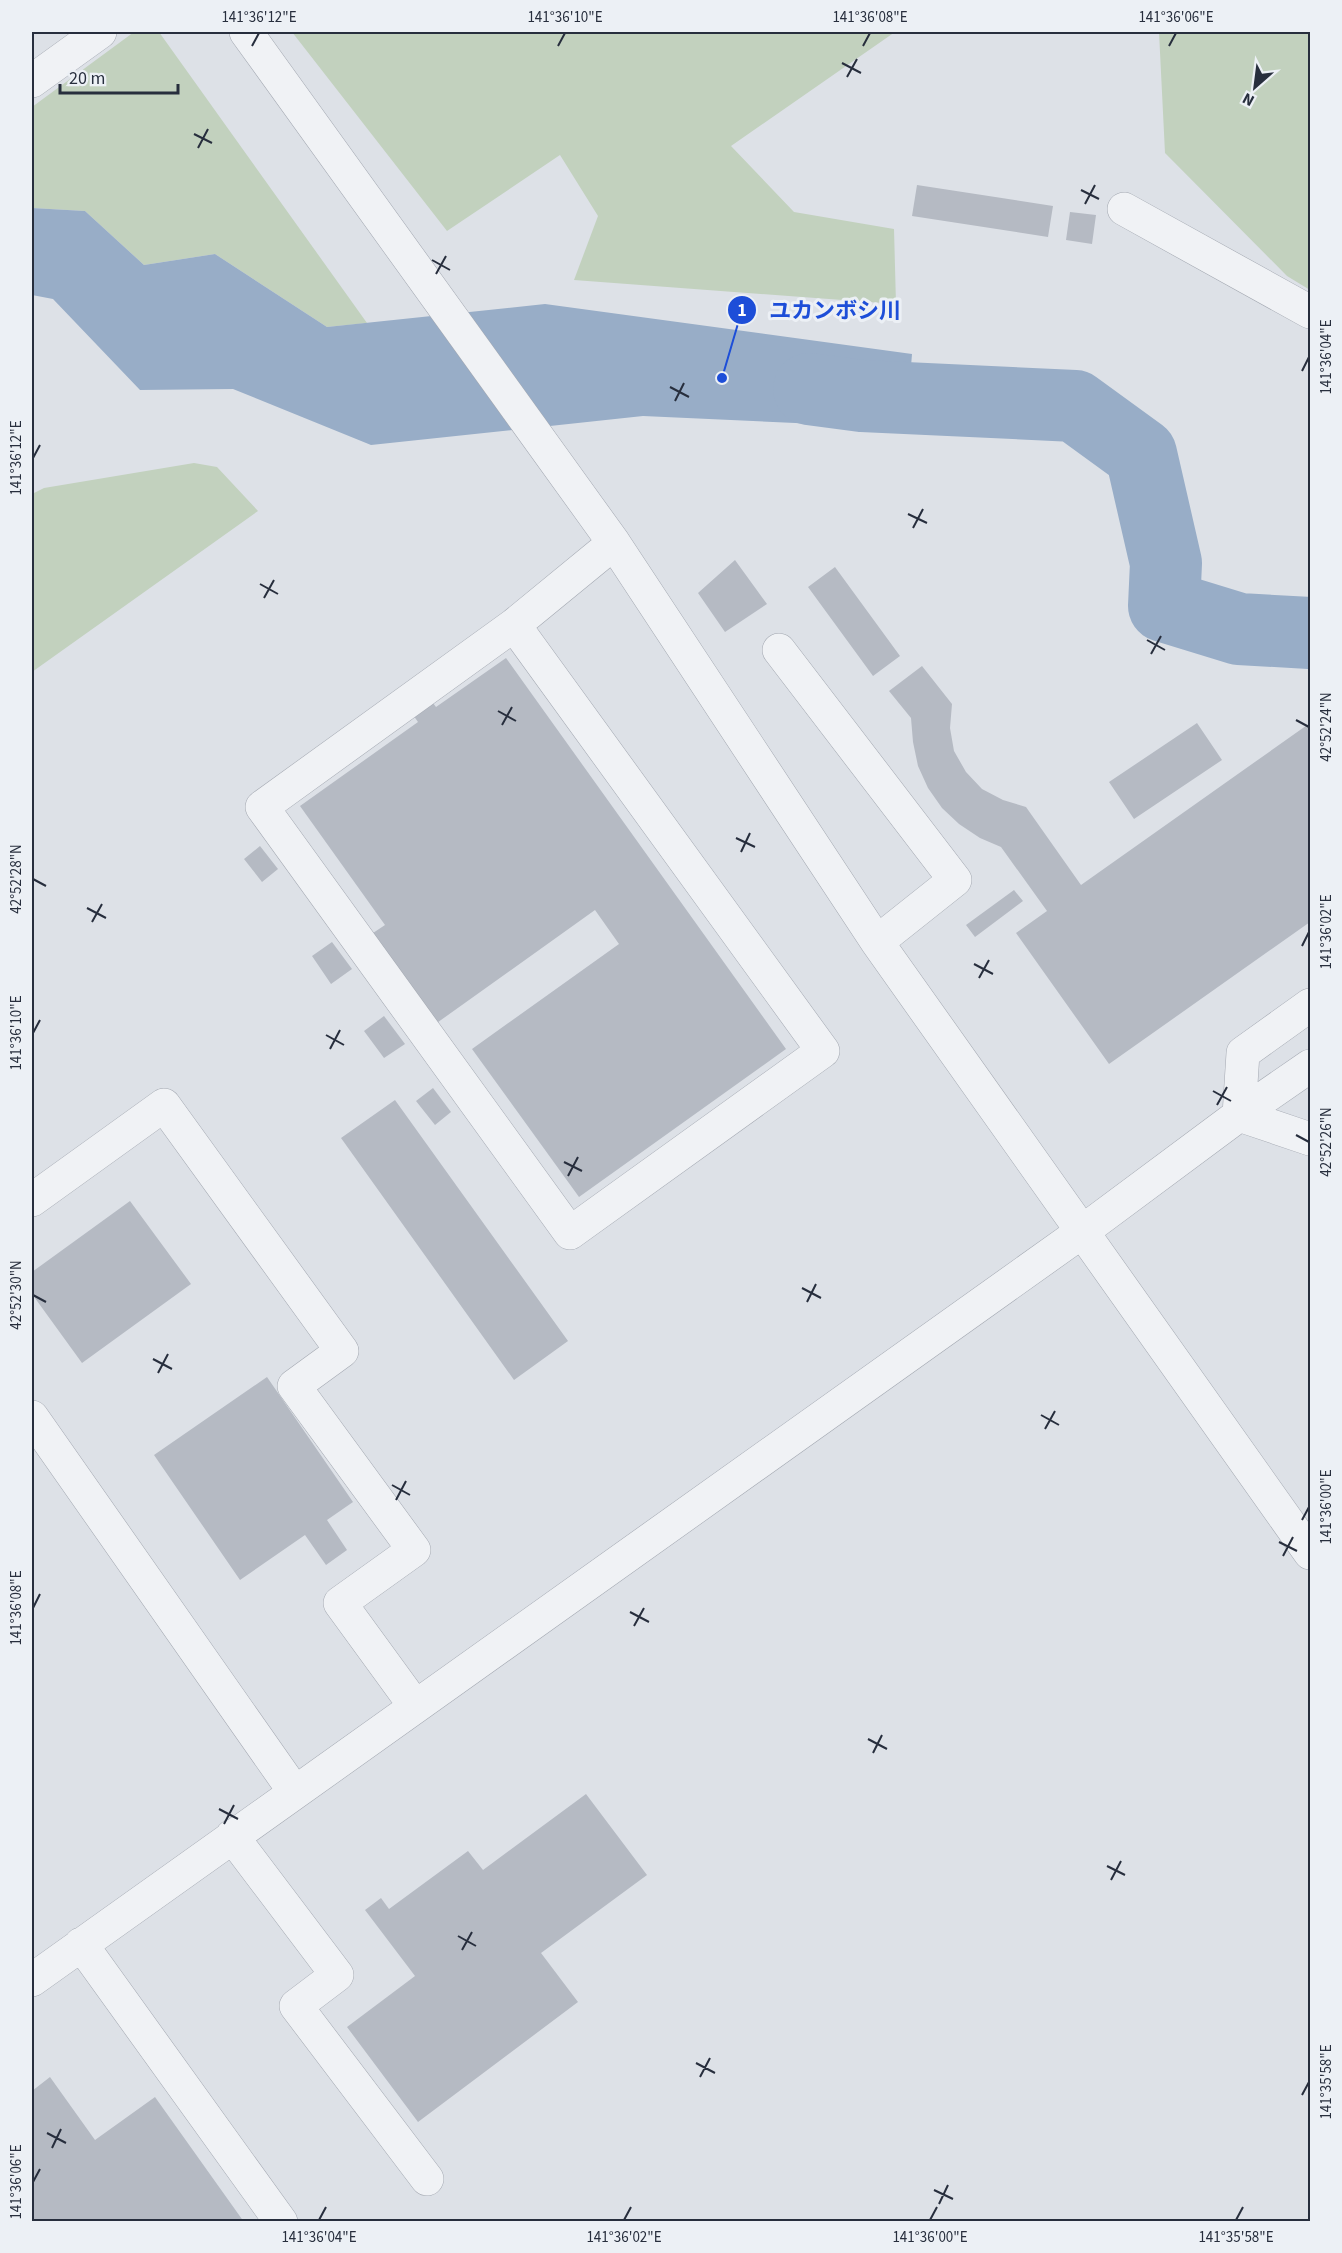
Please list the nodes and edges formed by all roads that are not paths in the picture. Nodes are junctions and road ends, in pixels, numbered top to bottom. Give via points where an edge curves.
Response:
1 (100, 32) edge
2 (246, 32) edge
3 (32, 81) edge
4 (1124, 209) dead end
5 (1311, 312) edge
6 (614, 543) junction
7 (514, 624) junction
8 (779, 650) dead end
9 (877, 942) junction
10 (1311, 1005) edge
11 (1311, 1066) edge
12 (1239, 1115) junction
13 (1311, 1139) edge
14 (32, 1200) edge
15 (1083, 1231) junction
16 (32, 1417) edge
17 (1311, 1553) edge
18 (415, 1706) junction
19 (294, 1791) junction
20 (232, 1836) junction
21 (81, 1944) junction
22 (32, 1980) edge
23 (427, 2179) dead end
24 (281, 2222) edge

1 - 3 street
2 - 6 street
4 - 5 street
6 - 7 street
6 - 9 street
7 - 7 street via 261,807 570,1233 823,1051
8 - 9 street via 955,880
9 - 15 street
10 - 12 street via 1243,1053
11 - 12 street
12 - 13 street
12 - 15 street
14 - 18 street via 164,1105 342,1351 294,1386 414,1550 340,1603
15 - 17 street
15 - 18 street
16 - 19 street
18 - 19 street
19 - 20 street
20 - 21 street
20 - 23 street via 337,1975 296,2006
21 - 22 street
21 - 24 street

